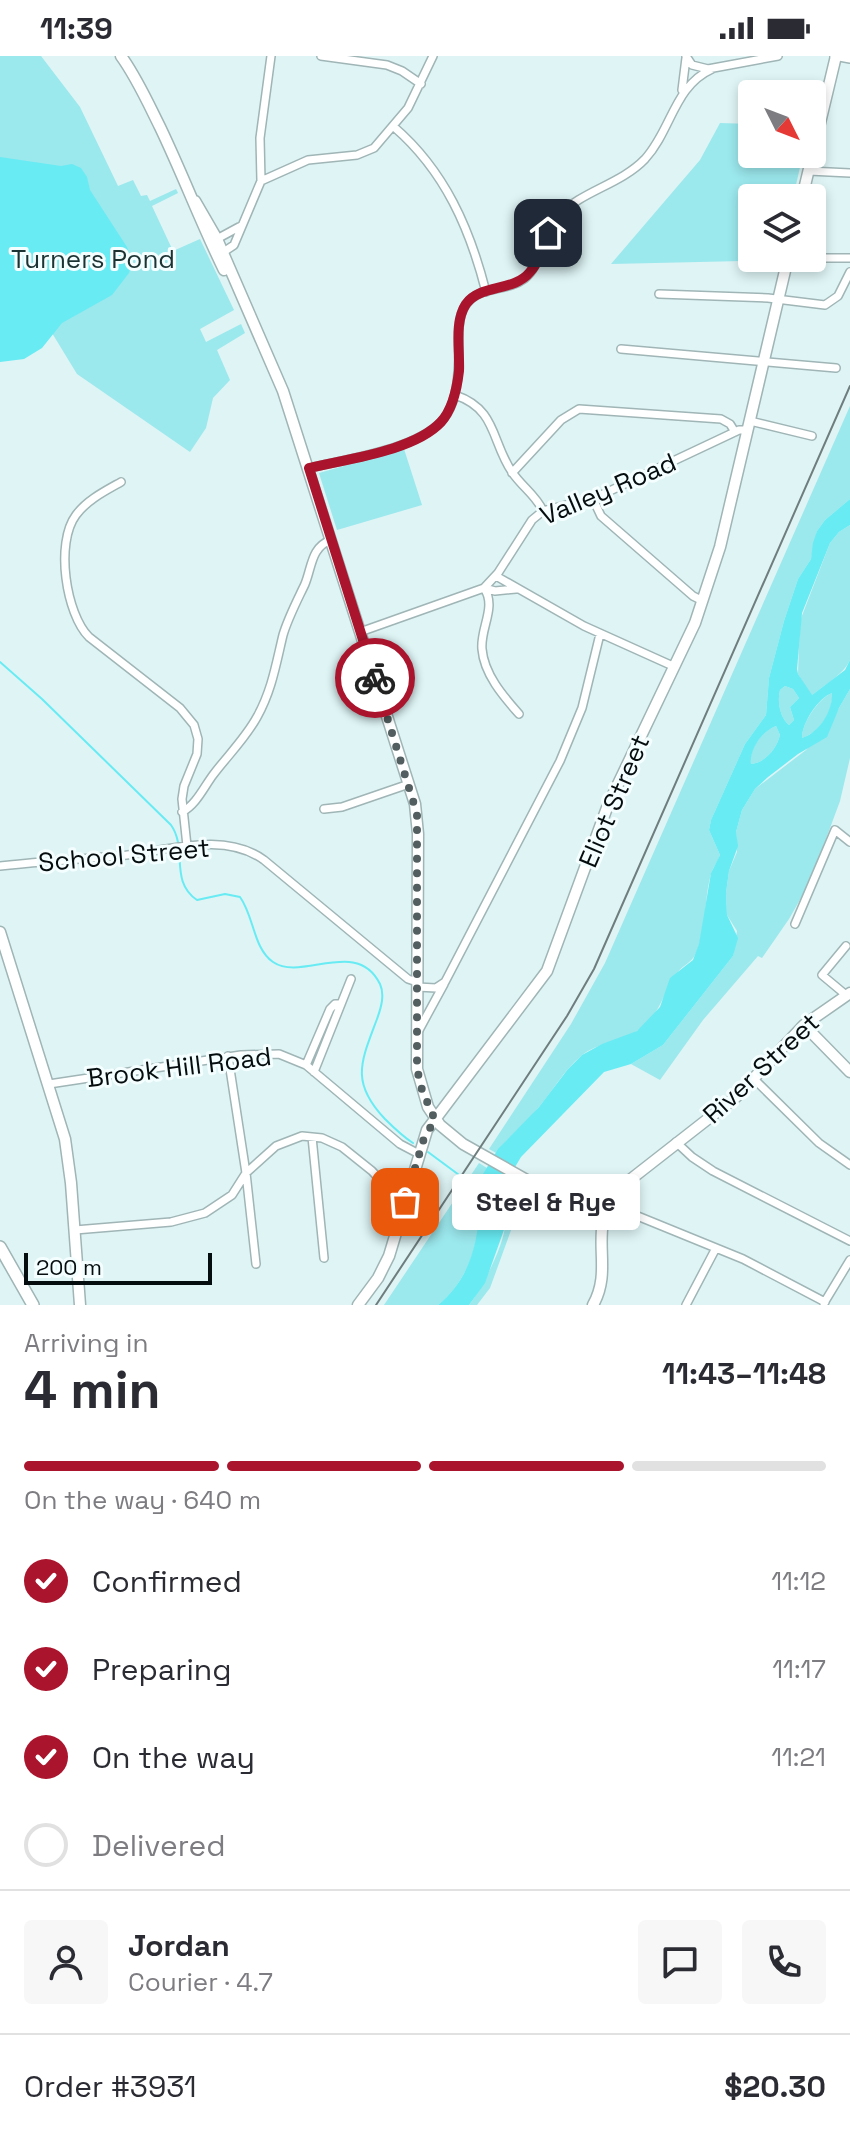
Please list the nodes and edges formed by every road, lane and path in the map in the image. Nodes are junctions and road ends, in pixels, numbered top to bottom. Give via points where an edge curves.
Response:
1 (121, 56) edge
2 (271, 56) edge
3 (321, 56) edge
4 (433, 56) edge
5 (686, 56) edge
6 (778, 56) edge
7 (834, 56) edge
8 (850, 59) edge
9 (712, 69) junction
10 (421, 84) junction
11 (680, 97) junction
12 (394, 127) junction
13 (809, 171) junction
14 (850, 173) edge
15 (261, 181) junction
16 (806, 184) edge
17 (241, 225) junction
18 (214, 240) junction
19 (220, 254) junction
20 (826, 258) edge
21 (850, 258) edge
22 (785, 272) edge
23 (850, 272) edge
24 (486, 292) junction
25 (659, 294) dead end
26 (779, 300) junction
27 (621, 349) dead end
28 (764, 362) junction
29 (836, 368) dead end
30 (455, 395) junction
31 (749, 426) junction
32 (735, 432) junction
33 (812, 436) dead end
34 (309, 468) junction
35 (512, 473) junction
36 (121, 482) dead end
37 (593, 499) junction
38 (543, 511) junction
39 (331, 540) junction
40 (496, 576) junction
41 (484, 588) junction
42 (516, 589) junction
43 (703, 601) junction
44 (360, 632) junction
45 (600, 634) junction
46 (675, 667) junction
47 (519, 714) dead end
48 (409, 784) junction
49 (324, 809) dead end
50 (182, 812) junction
51 (850, 842) edge
52 (186, 846) junction
53 (0, 866) edge
54 (795, 924) dead end
55 (1, 938) edge
56 (846, 946) dead end
57 (351, 979) dead end
58 (417, 980) junction
59 (445, 982) junction
60 (848, 994) edge
61 (341, 1004) junction
62 (804, 1025) junction
63 (417, 1033) junction
64 (228, 1056) junction
65 (306, 1065) junction
66 (314, 1072) junction
67 (850, 1072) edge
68 (753, 1078) junction
69 (49, 1084) junction
70 (435, 1120) junction
71 (312, 1137) junction
72 (676, 1142) junction
73 (419, 1154) junction
74 (850, 1165) edge
75 (246, 1173) junction
76 (405, 1202) junction
77 (608, 1204) junction
78 (601, 1222) junction
79 (75, 1230) junction
80 (850, 1241) edge
81 (0, 1247) edge
82 (716, 1248) junction
83 (324, 1258) dead end
84 (850, 1260) edge
85 (256, 1264) dead end
86 (824, 1303) edge
87 (689, 1304) edge
88 (33, 1305) edge
89 (80, 1305) edge
90 (358, 1305) edge
91 (593, 1305) edge

1 - 18 street via 140,84
2 - 15 street via 260,138
3 - 10 street via 387,65
4 - 10 street
5 - 9 street via 700,69
5 - 11 street
6 - 9 street
7 - 8 street
7 - 13 street
9 - 11 street
10 - 12 street
11 - 24 street via 665,131 641,163 560,215 526,277
12 - 15 street via 365,153 308,160
12 - 24 street via 453,199
13 - 14 street
13 - 16 street
15 - 17 street
17 - 18 street
17 - 19 street via 234,245
18 - 19 street
19 - 34 street via 280,382
20 - 21 street
22 - 26 street, Eliot Street
23 - 26 street via 829,304
24 - 30 street via 471,299 462,313
25 - 26 street
26 - 28 street, Eliot Street
27 - 28 street
28 - 29 street
28 - 31 street, Eliot Street
30 - 34 street via 442,420 424,434
30 - 35 street via 474,403 486,417
31 - 32 street, Valley Road
31 - 33 street
31 - 43 street, Eliot Street
32 - 35 street via 721,419 579,409 561,420
32 - 37 street, Valley Road
34 - 39 street
35 - 38 street
36 - 50 street via 81,508 68,530 64,553 72,609 89,637 180,708 194,725 198,749 183,790
37 - 38 street, Valley Road
37 - 43 street via 601,516
38 - 40 street, Valley Road
39 - 44 street
39 - 50 street via 315,551 258,716
40 - 41 street, Valley Road
40 - 42 street
41 - 42 street
41 - 44 street, Valley Road
41 - 47 street via 490,601 484,656 497,686
42 - 45 street
43 - 46 street, Eliot Street
44 - 48 street
45 - 46 street
45 - 59 street via 582,708 560,761
46 - 70 street, Eliot Street via 608,805 547,971
48 - 49 street
48 - 58 street via 418,818
50 - 52 street
51 - 54 street via 835,830
52 - 53 street, School Street
52 - 58 street, School Street via 254,853
55 - 69 street
56 - 60 street via 822,975
57 - 61 street
58 - 59 street, School Street via 436,988
58 - 63 street
59 - 63 street
60 - 62 street, River Street
61 - 65 street via 330,1009
61 - 66 street
62 - 67 street
62 - 68 street, River Street
63 - 70 street via 419,1079
64 - 65 street, Brook Hill Road via 275,1053
64 - 69 street, Brook Hill Road
64 - 75 street
65 - 66 street, Brook Hill Road
66 - 73 street, Brook Hill Road
68 - 72 street, River Street
68 - 74 street via 819,1143
69 - 79 street via 68,1158
70 - 73 street, Eliot Street
70 - 78 street via 459,1142
71 - 75 street via 279,1144
71 - 76 street via 349,1151
71 - 83 street
72 - 77 street, River Street via 625,1182
72 - 80 street via 713,1171
73 - 76 street, Eliot Street
75 - 79 street via 232,1195 200,1215
75 - 85 street
76 - 90 street, Eliot Street via 384,1267
77 - 78 street, River Street
77 - 82 street
78 - 91 street, River Street via 602,1278
79 - 89 street
81 - 88 main road
82 - 86 street
82 - 87 street
84 - 86 street

